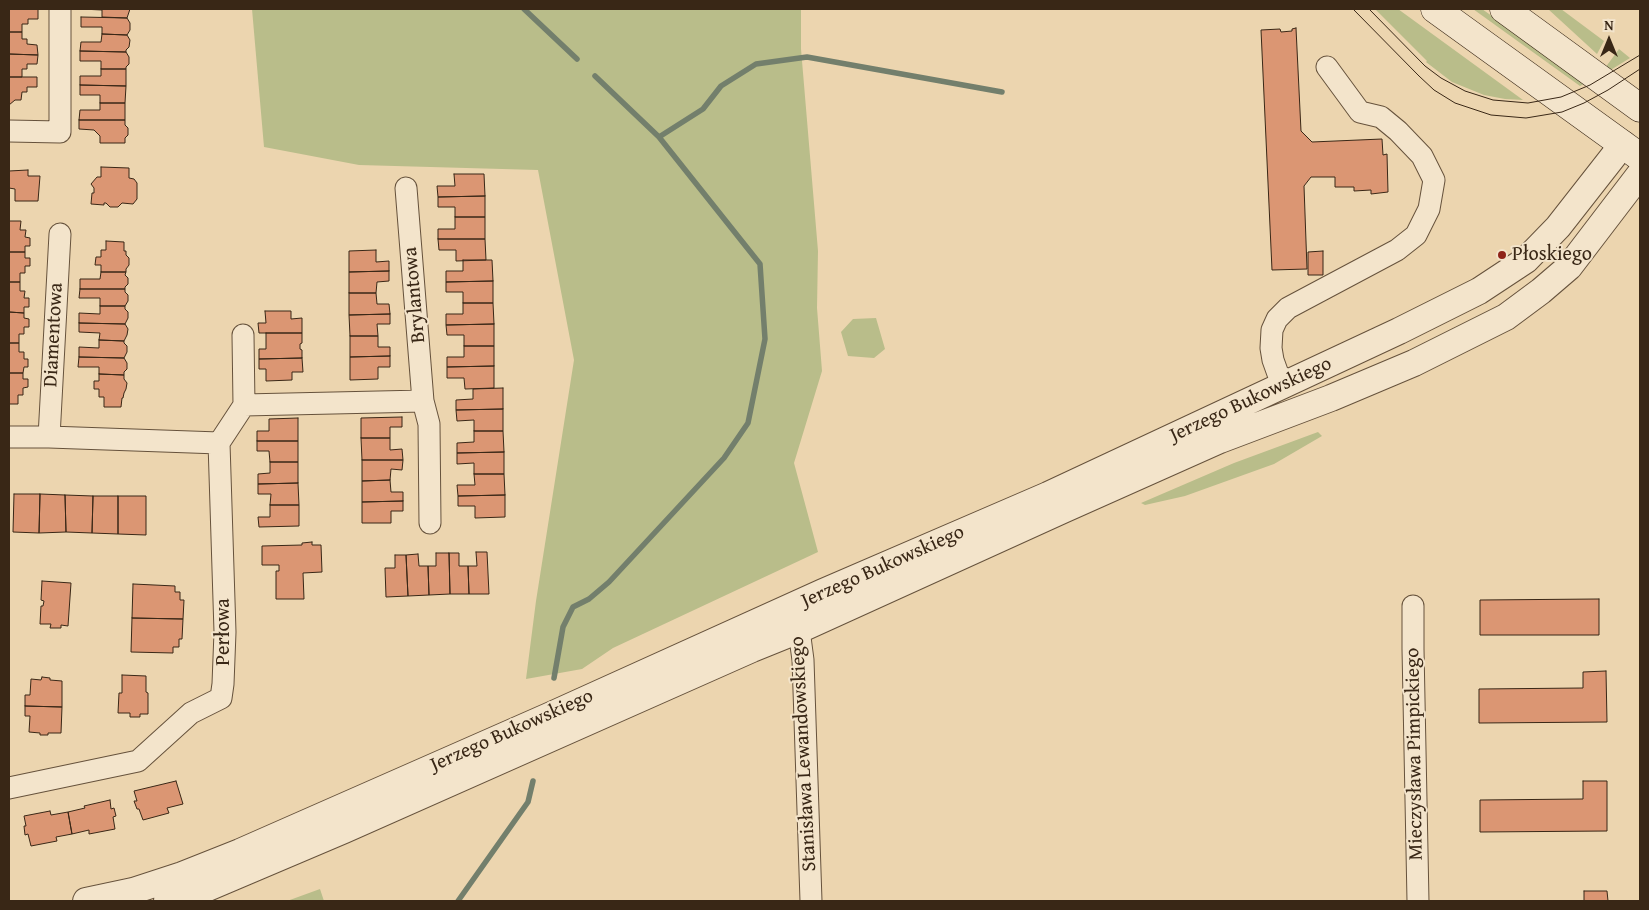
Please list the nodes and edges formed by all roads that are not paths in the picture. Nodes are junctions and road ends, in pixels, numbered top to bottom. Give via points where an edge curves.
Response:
1 (60, 9) edge
2 (1435, 9) edge
3 (1504, 9) edge
4 (1328, 67) dead end
5 (1640, 108) edge
6 (1640, 121) edge
7 (9, 131) edge
8 (1632, 150) edge
9 (1640, 174) edge
10 (406, 188) dead end
11 (60, 234) dead end
12 (244, 335) dead end
13 (1292, 381) junction
14 (423, 401) junction
15 (244, 406) junction
16 (9, 437) edge
17 (49, 437) junction
18 (219, 443) junction
19 (430, 523) dead end
20 (1414, 606) dead end
21 (794, 619) junction
22 (9, 788) edge
23 (86, 901) edge
24 (167, 901) edge
25 (811, 901) edge
26 (1418, 901) edge

1 - 7 street via 60,132
2 - 8 main road
3 - 5 main road
4 - 13 street via 1360,112 1381,118 1422,156 1434,180 1429,209 1416,235 1396,250 1347,276 1315,285 1277,319 1272,330 1273,360 1278,374
6 - 8 main road
8 - 13 street, Jerzego Bukowskiego via 1526,260 1479,292
9 - 21 street, Jerzego Bukowskiego via 1569,267 1506,317 1414,363 1220,440 1063,510
10 - 14 street, Brylantowa
11 - 17 street, Diamentowa
12 - 15 street
13 - 21 street, Jerzego Bukowskiego
14 - 15 street
14 - 19 street, Brylantowa via 429,424
15 - 18 street
16 - 17 street
17 - 18 street
18 - 22 street, Perłowa via 225,632 221,698 191,713 138,761
20 - 26 street, Mieczysława Pimpickiego
21 - 23 street, Jerzego Bukowskiego via 549,716 240,852 166,881
21 - 24 street, Jerzego Bukowskiego via 752,649 344,830 198,892
21 - 25 street, Stanisława Lewandowskiego via 803,660

